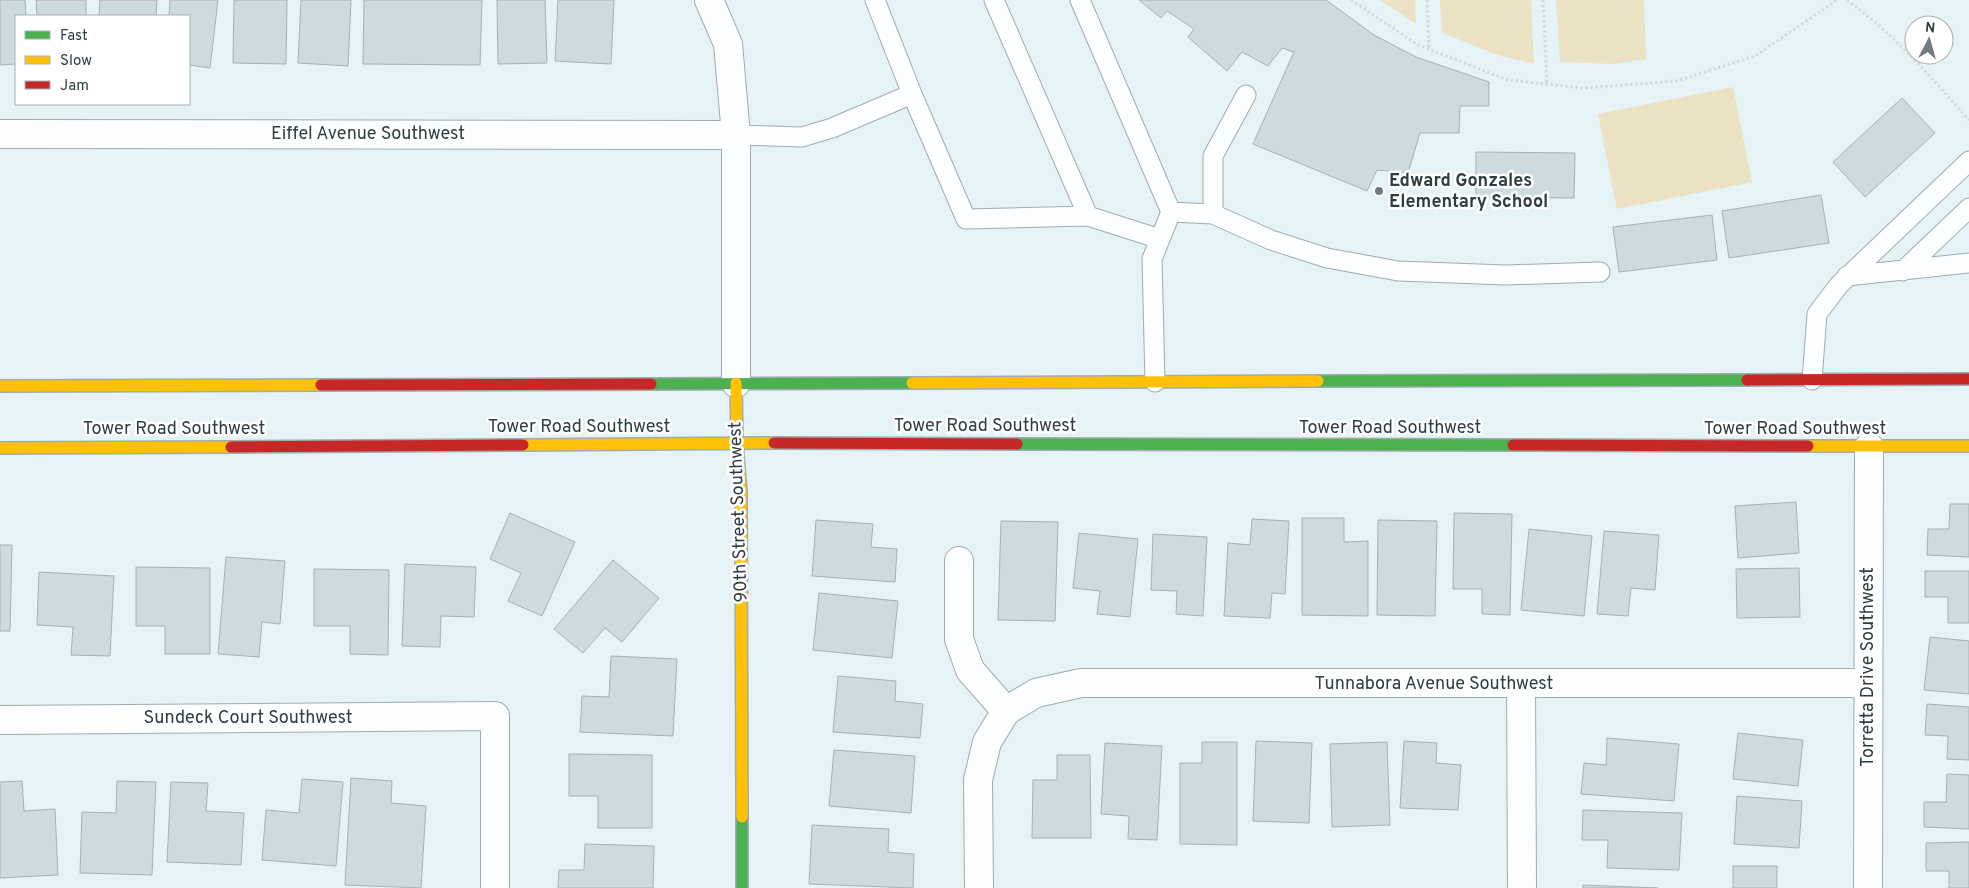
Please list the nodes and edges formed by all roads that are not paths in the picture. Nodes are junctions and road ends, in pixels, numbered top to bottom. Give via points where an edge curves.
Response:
1 (709, 0) edge
2 (875, 0) edge
3 (994, 0) edge
4 (1080, 0) edge
5 (912, 94) junction
6 (1246, 95) dead end
7 (0, 134) edge
8 (736, 135) junction
9 (1969, 161) edge
10 (1969, 208) edge
11 (1171, 212) junction
12 (1213, 214) junction
13 (1088, 216) junction
14 (1160, 239) junction
15 (1969, 250) edge
16 (1960, 265) edge
17 (1903, 271) junction
18 (1600, 272) dead end
19 (1848, 276) junction
20 (1969, 379) edge
21 (1812, 380) junction
22 (1155, 382) junction
23 (736, 383) junction
24 (0, 386) edge
25 (736, 444) junction
26 (1869, 446) junction
27 (1969, 446) edge
28 (0, 448) edge
29 (959, 561) dead end
30 (1868, 683) junction
31 (1521, 684) junction
32 (1006, 711) junction
33 (0, 720) edge
34 (495, 888) edge
35 (742, 888) edge
36 (979, 888) edge
37 (1522, 888) edge
38 (1868, 888) edge

1 - 8 street, 90th Street Southwest via 728,44
2 - 5 lane
3 - 13 lane
4 - 11 lane
5 - 8 lane via 832,128 802,137
5 - 13 lane via 966,219
6 - 12 lane via 1213,156
7 - 8 street, Eiffel Avenue Southwest
8 - 23 street, 90th Street Southwest
9 - 19 lane
10 - 17 lane
11 - 12 lane
11 - 14 lane
12 - 18 lane via 1271,240 1327,258 1398,271 1506,275
13 - 14 lane
14 - 22 lane via 1152,259
15 - 16 lane
16 - 17 lane
17 - 19 lane
19 - 21 lane via 1818,314
20 - 21 street
21 - 22 street
22 - 23 street
23 - 24 street
23 - 25 street, 90th Street Southwest
25 - 26 street, Tower Road Southwest
25 - 28 street, Tower Road Southwest
25 - 35 street, 90th Street Southwest via 741,492
26 - 27 street, Tower Road Southwest
26 - 30 street, Torretta Drive Southwest
29 - 32 street via 959,639 970,670
30 - 31 street, Tunnabora Avenue Southwest
30 - 38 street, Torretta Drive Southwest
31 - 32 street, Tunnabora Avenue Southwest via 1081,682 1036,693
31 - 37 street
32 - 36 street via 986,742 978,780
33 - 34 street, Sundeck Court Southwest via 495,716

